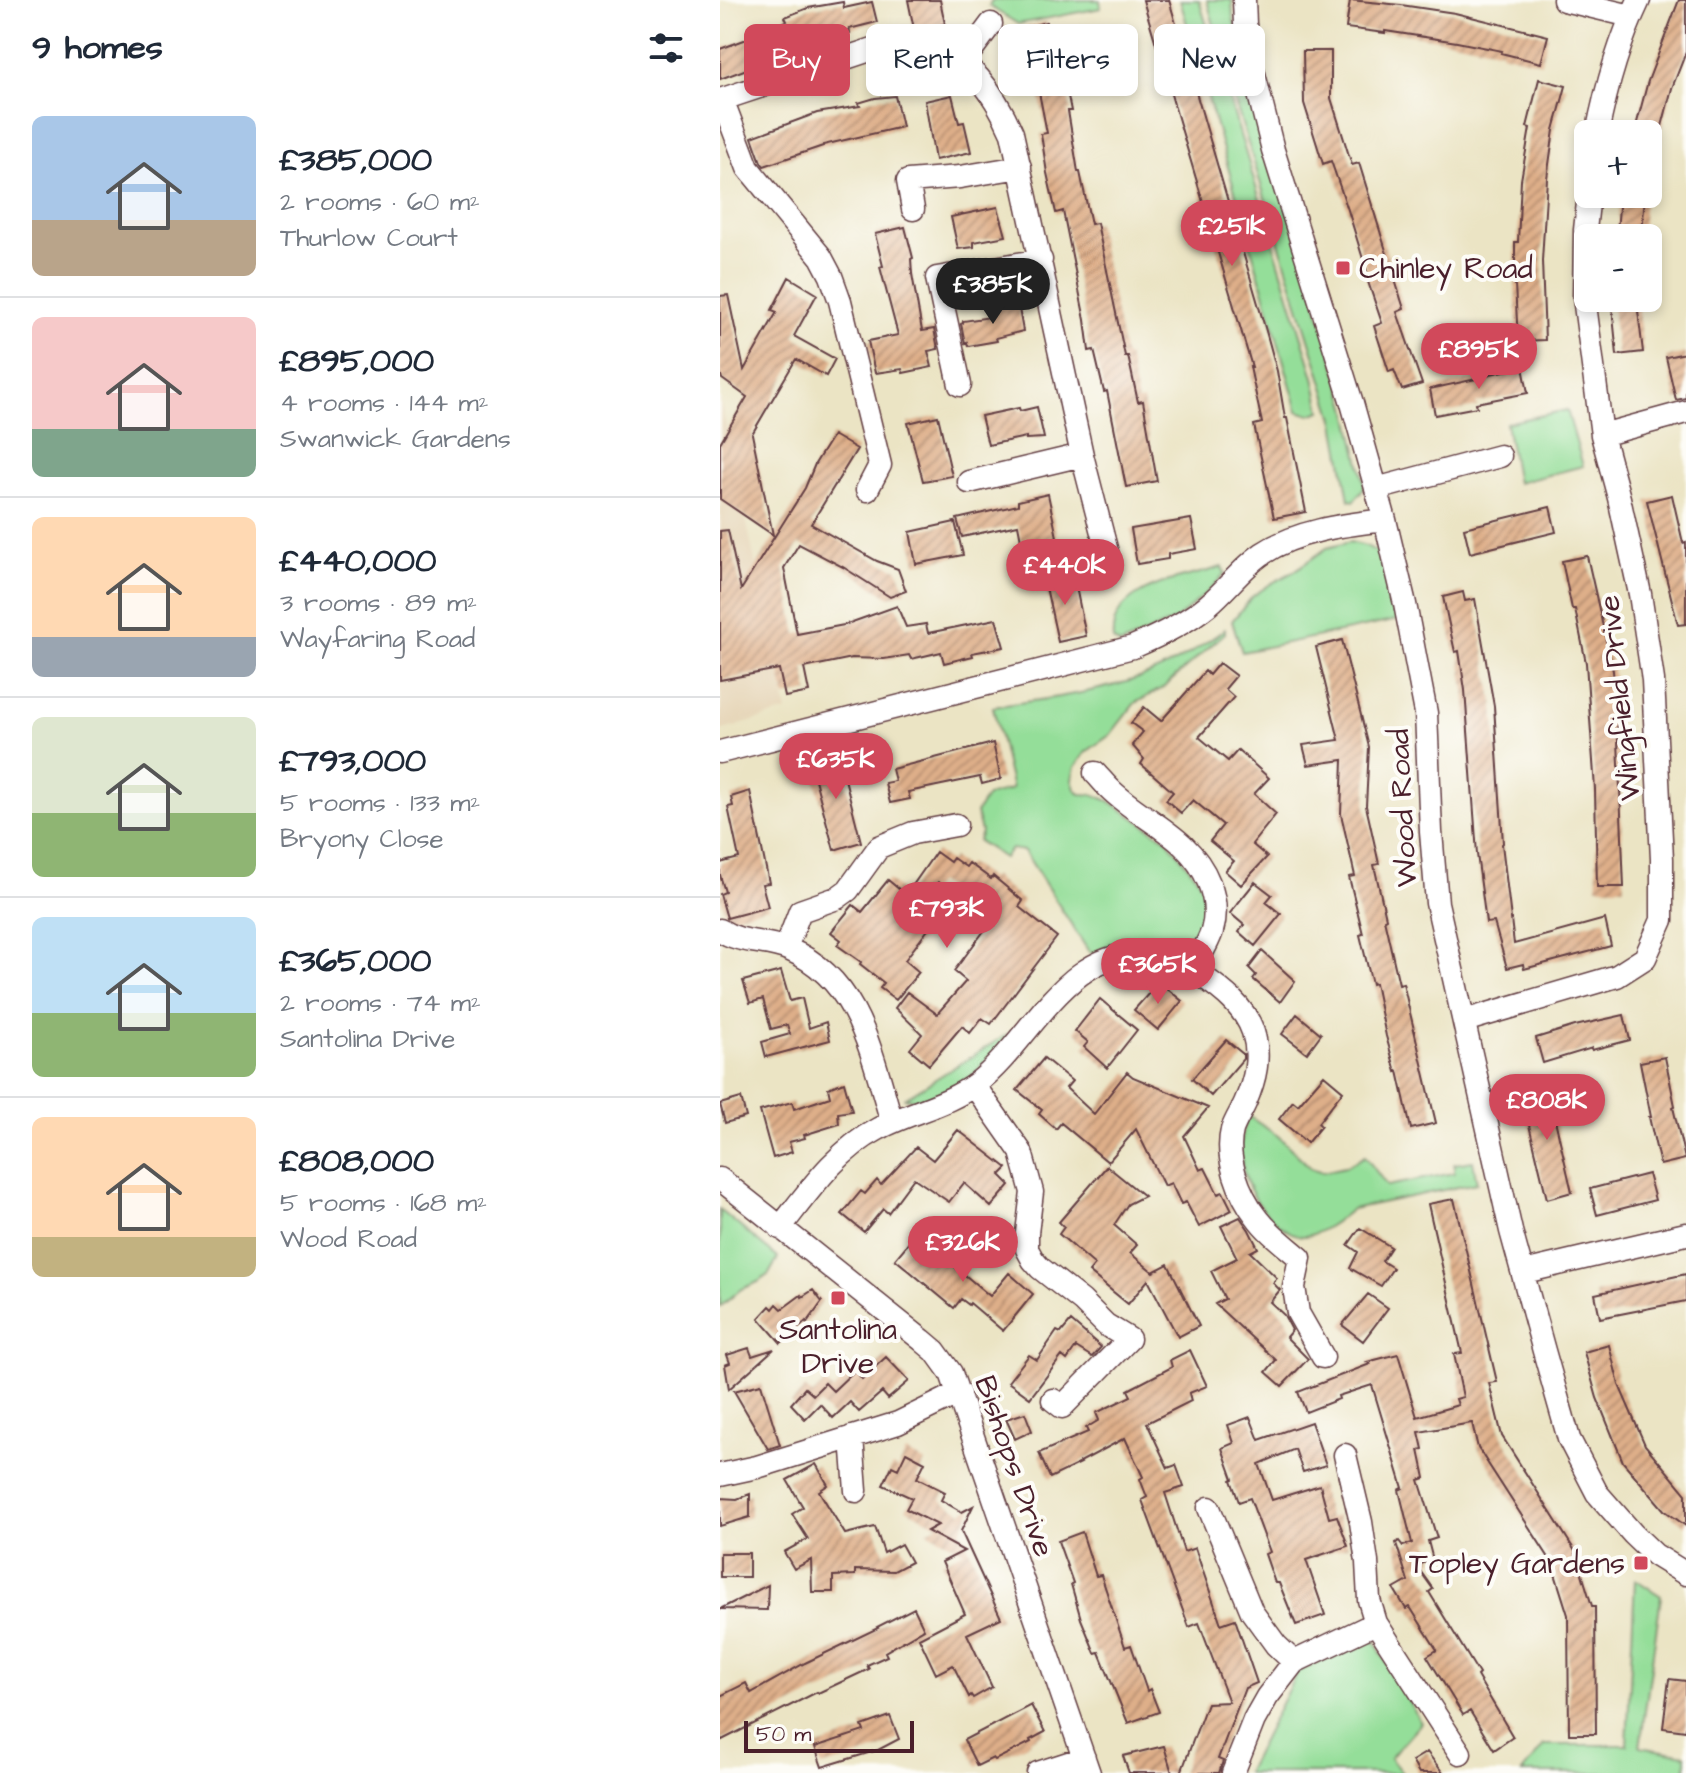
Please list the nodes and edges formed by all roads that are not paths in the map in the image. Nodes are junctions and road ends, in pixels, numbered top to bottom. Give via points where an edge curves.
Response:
1 (1244, 0) edge
2 (1564, 0) edge
3 (1635, 8) edge
4 (991, 24) dead end
5 (982, 36) edge
6 (866, 51) edge
7 (982, 84) edge
8 (721, 99) edge
9 (1600, 120) edge
10 (1020, 167) junction
11 (1587, 208) edge
12 (913, 209) dead end
13 (1041, 260) junction
14 (960, 385) dead end
15 (1686, 412) edge
16 (1602, 435) junction
17 (1082, 455) junction
18 (1500, 456) dead end
19 (969, 482) dead end
20 (1376, 489) junction
21 (867, 490) dead end
22 (1385, 520) junction
23 (1108, 556) dead end
24 (720, 752) edge
25 (1095, 773) dead end
26 (956, 825) dead end
27 (720, 930) edge
28 (786, 948) junction
29 (1193, 969) junction
30 (1464, 1021) junction
31 (974, 1085) junction
32 (892, 1122) junction
33 (720, 1179) edge
34 (780, 1228) junction
35 (1686, 1234) edge
36 (1524, 1272) junction
37 (1323, 1357) dead end
38 (959, 1393) junction
39 (1053, 1400) dead end
40 (852, 1437) junction
41 (1345, 1455) dead end
42 (720, 1475) edge
43 (856, 1491) dead end
44 (1209, 1508) dead end
45 (1686, 1574) edge
46 (1376, 1623) junction
47 (1294, 1662) junction
48 (1460, 1753) dead end
49 (1086, 1766) edge
50 (1038, 1773) edge
51 (1233, 1773) edge

1 - 20 street, Wood Road via 1251,62 1273,150
2 - 3 street
3 - 9 street
4 - 5 street
6 - 8 street
7 - 10 street via 1012,133
8 - 21 street via 748,168 815,248 831,276 880,465
10 - 12 street via 960,177 906,174
10 - 13 street
11 - 16 street, Wingfield Drive via 1584,297
13 - 14 street via 937,278
13 - 17 street
15 - 16 street
16 - 30 street, Wingfield Drive via 1640,594 1653,680 1662,920 1645,958 1617,976
17 - 19 street
17 - 23 street
18 - 20 street
20 - 22 street, Wood Road
22 - 24 street via 1300,535 1278,545 1206,606 1133,647
22 - 30 street, Wood Road via 1426,713 1437,903
25 - 29 street via 1179,840 1206,877 1215,913 1212,932
26 - 28 street via 913,833 879,847 848,890 800,911
27 - 28 street via 730,937
28 - 32 street via 839,986 857,1013
29 - 31 street via 1143,955 1091,967 1069,983
29 - 37 street via 1236,1003 1253,1031 1256,1073 1232,1130 1236,1177 1256,1217 1300,1258 1294,1287 1298,1313
30 - 36 street, Wood Road
31 - 32 street
31 - 39 street via 1021,1152 1032,1192 1027,1249 1033,1260 1129,1339 1062,1407
32 - 34 street via 839,1157
33 - 34 street, Bishops Drive
34 - 38 street, Bishops Drive via 935,1351
35 - 36 street
36 - 45 street, Wood Road via 1569,1439 1597,1493 1655,1555
38 - 40 street via 898,1423
38 - 49 street, Bishops Drive
40 - 42 street
40 - 43 street
41 - 46 street
44 - 47 street via 1252,1612
46 - 47 street
46 - 48 street
47 - 51 street via 1254,1720
49 - 50 street

